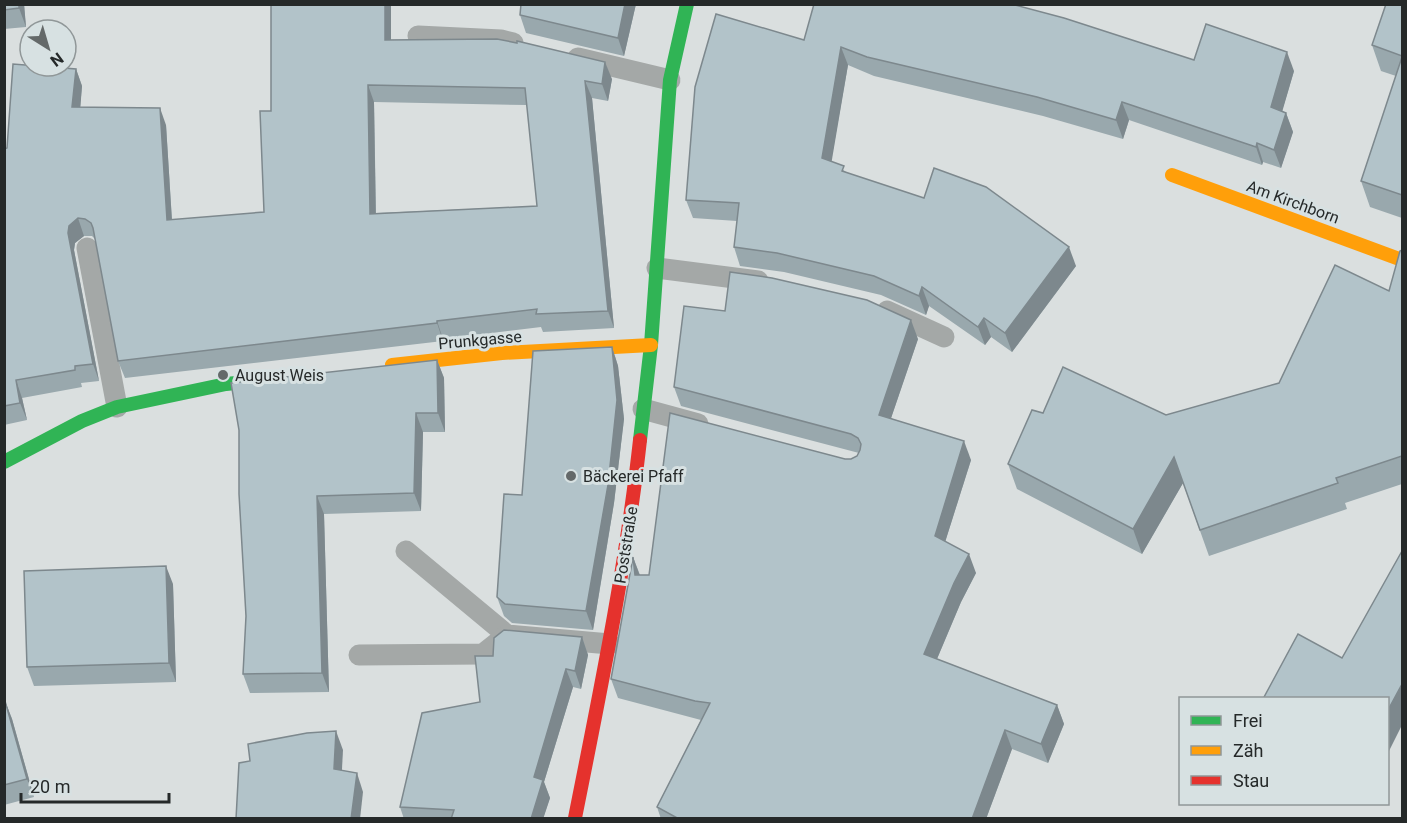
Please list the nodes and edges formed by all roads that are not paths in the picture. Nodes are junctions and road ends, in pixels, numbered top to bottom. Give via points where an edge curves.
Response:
1 (687, 4) edge
2 (418, 36) dead end
3 (536, 48) edge
4 (559, 53) edge
5 (670, 80) junction
6 (1172, 175) dead end
7 (87, 248) dead end
8 (1402, 260) edge
9 (657, 268) junction
10 (781, 284) edge
11 (867, 305) edge
12 (944, 337) dead end
13 (651, 345) junction
14 (376, 367) edge
15 (284, 378) edge
16 (117, 407) junction
17 (643, 409) junction
18 (717, 429) edge
19 (4, 462) edge
20 (406, 551) dead end
21 (507, 635) junction
22 (610, 644) junction
23 (359, 655) dead end
24 (575, 819) edge

1 - 5 main road, Poststraße
2 - 3 lane via 501,40
4 - 5 lane
5 - 9 main road, Poststraße
6 - 8 main road, Am Kirchborn
7 - 16 lane
9 - 10 lane
9 - 13 main road, Poststraße
11 - 12 lane
13 - 14 main road, Prunkgasse via 502,353
13 - 17 main road, Poststraße
15 - 16 main road via 226,384
16 - 19 main road
17 - 18 lane
17 - 22 main road, Poststraße via 633,507
20 - 21 lane
21 - 22 lane
21 - 23 lane via 483,654
22 - 24 main road, Poststraße

